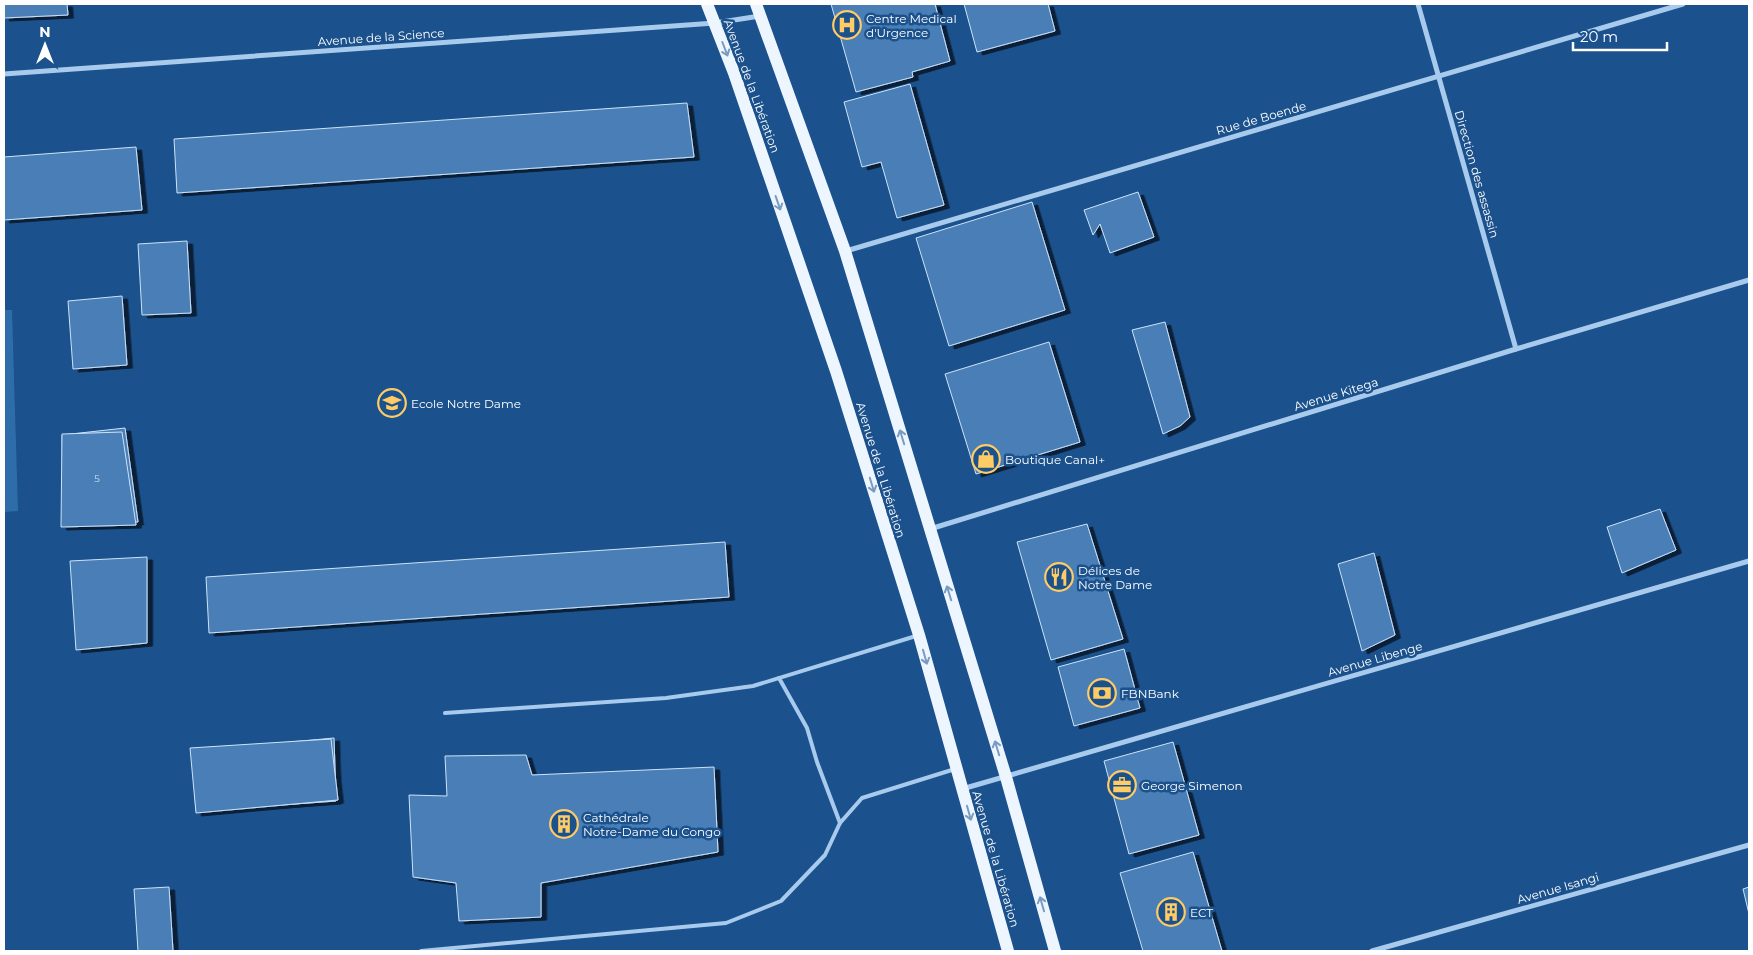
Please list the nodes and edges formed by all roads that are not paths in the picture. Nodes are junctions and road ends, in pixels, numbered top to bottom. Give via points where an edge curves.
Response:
1 (707, 4) edge
2 (1418, 4) edge
3 (1683, 4) edge
4 (758, 10) edge
5 (715, 23) junction
6 (4, 74) edge
7 (1439, 76) junction
8 (845, 251) junction
9 (1749, 280) edge
10 (1516, 349) junction
11 (930, 529) junction
12 (1749, 561) edge
13 (919, 635) junction
14 (779, 678) junction
15 (445, 713) dead end
16 (957, 768) junction
17 (1006, 777) junction
18 (962, 789) junction
19 (840, 824) junction
20 (1749, 845) edge
21 (420, 951) edge
22 (1008, 951) edge
23 (1055, 951) edge
24 (1372, 951) edge

1 - 5 main road, Avenue de la Libération
2 - 7 street, Direction des assassin
3 - 7 street, Rue de Boende
4 - 5 street, Avenue de la Science
4 - 8 main road
5 - 6 street, Avenue de la Science
5 -> 13 main road, Avenue de la Libération via 836,372
7 - 8 street, Rue de Boende
7 - 10 street, Direction des assassin
11 -> 8 main road
9 - 10 street, Avenue Kitega
10 - 11 street, Avenue Kitega
17 -> 11 main road
12 - 17 street, Avenue Libenge
13 - 14 lane
13 -> 16 main road, Avenue de la Libération
14 - 15 lane via 753,686 666,698
14 - 19 lane via 807,728
16 - 18 main road, Avenue de la Libération
16 - 19 lane via 862,798
17 - 18 street, Avenue Libenge
23 -> 17 main road
18 -> 22 main road, Avenue de la Libération
19 - 21 lane via 825,855 782,901 726,923
20 - 24 street, Avenue Isangi

